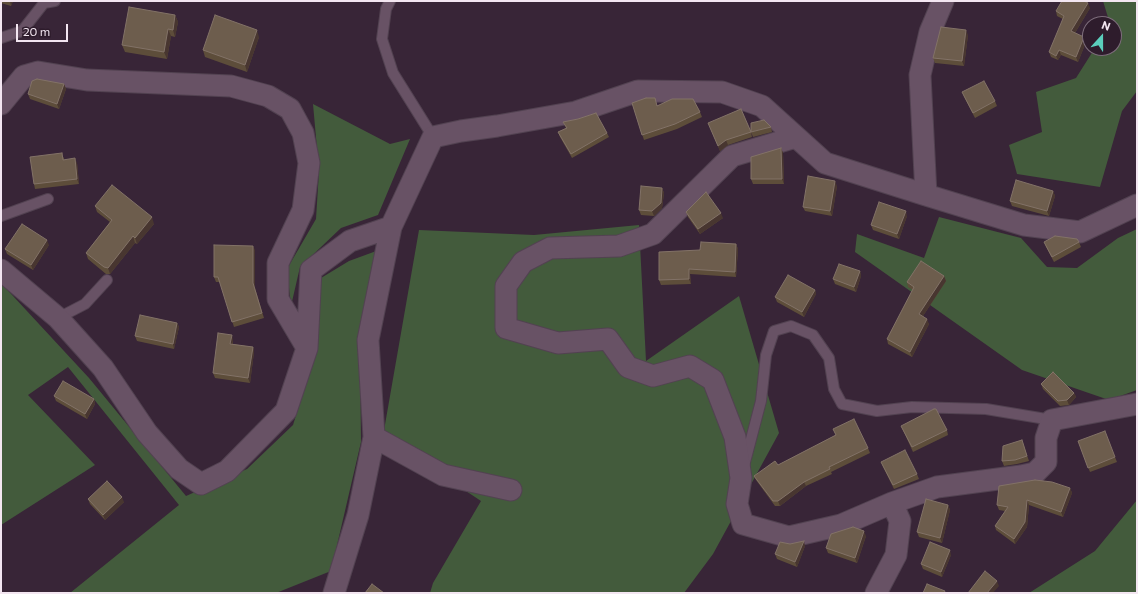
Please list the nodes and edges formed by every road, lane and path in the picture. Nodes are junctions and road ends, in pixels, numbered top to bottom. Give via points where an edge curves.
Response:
1 (55, 1) edge
2 (390, 1) edge
3 (943, 1) edge
4 (1, 38) edge
5 (1, 104) edge
6 (433, 137) junction
7 (796, 137) junction
8 (926, 195) junction
9 (48, 199) dead end
10 (1137, 205) edge
11 (1, 216) edge
12 (392, 227) junction
13 (1, 270) edge
14 (107, 280) edge
15 (58, 318) junction
16 (307, 348) junction
17 (1137, 404) edge
18 (1052, 420) junction
19 (374, 437) junction
20 (740, 478) junction
21 (511, 490) dead end
22 (892, 503) junction
23 (334, 593) edge
24 (876, 593) edge

1 - 4 lane via 44,3 22,32
2 - 6 lane via 386,9 382,39 393,73
3 - 8 street via 930,32 920,75
5 - 16 street via 24,76 38,72 87,80 231,86 268,96 290,109 303,132 308,163 303,210 278,264 278,299
6 - 7 street via 576,112 638,92 722,92 762,106
6 - 12 street
7 - 8 street via 825,163
7 - 20 street via 732,156 653,234 619,246 550,248 523,262 506,286 506,328 558,343 608,338 628,367 653,376 690,366 713,380 735,437
8 - 10 street via 1024,224 1080,232
9 - 11 lane
12 - 16 street via 350,240 311,270
12 - 19 street via 368,340
13 - 15 street
14 - 15 lane via 85,304
15 - 16 street via 103,368 147,434 179,470 201,484 227,471 286,411
17 - 18 street
18 - 20 lane via 986,409 912,407 877,411 842,404 834,389 829,358 813,335 791,326 774,331 766,354 761,401 750,449
18 - 22 street via 1046,438 1046,462 1036,473 937,487
19 - 21 street via 443,475
19 - 23 street via 358,515
20 - 22 street via 737,504 743,524 789,537 841,525
22 - 24 street via 900,521 896,555

